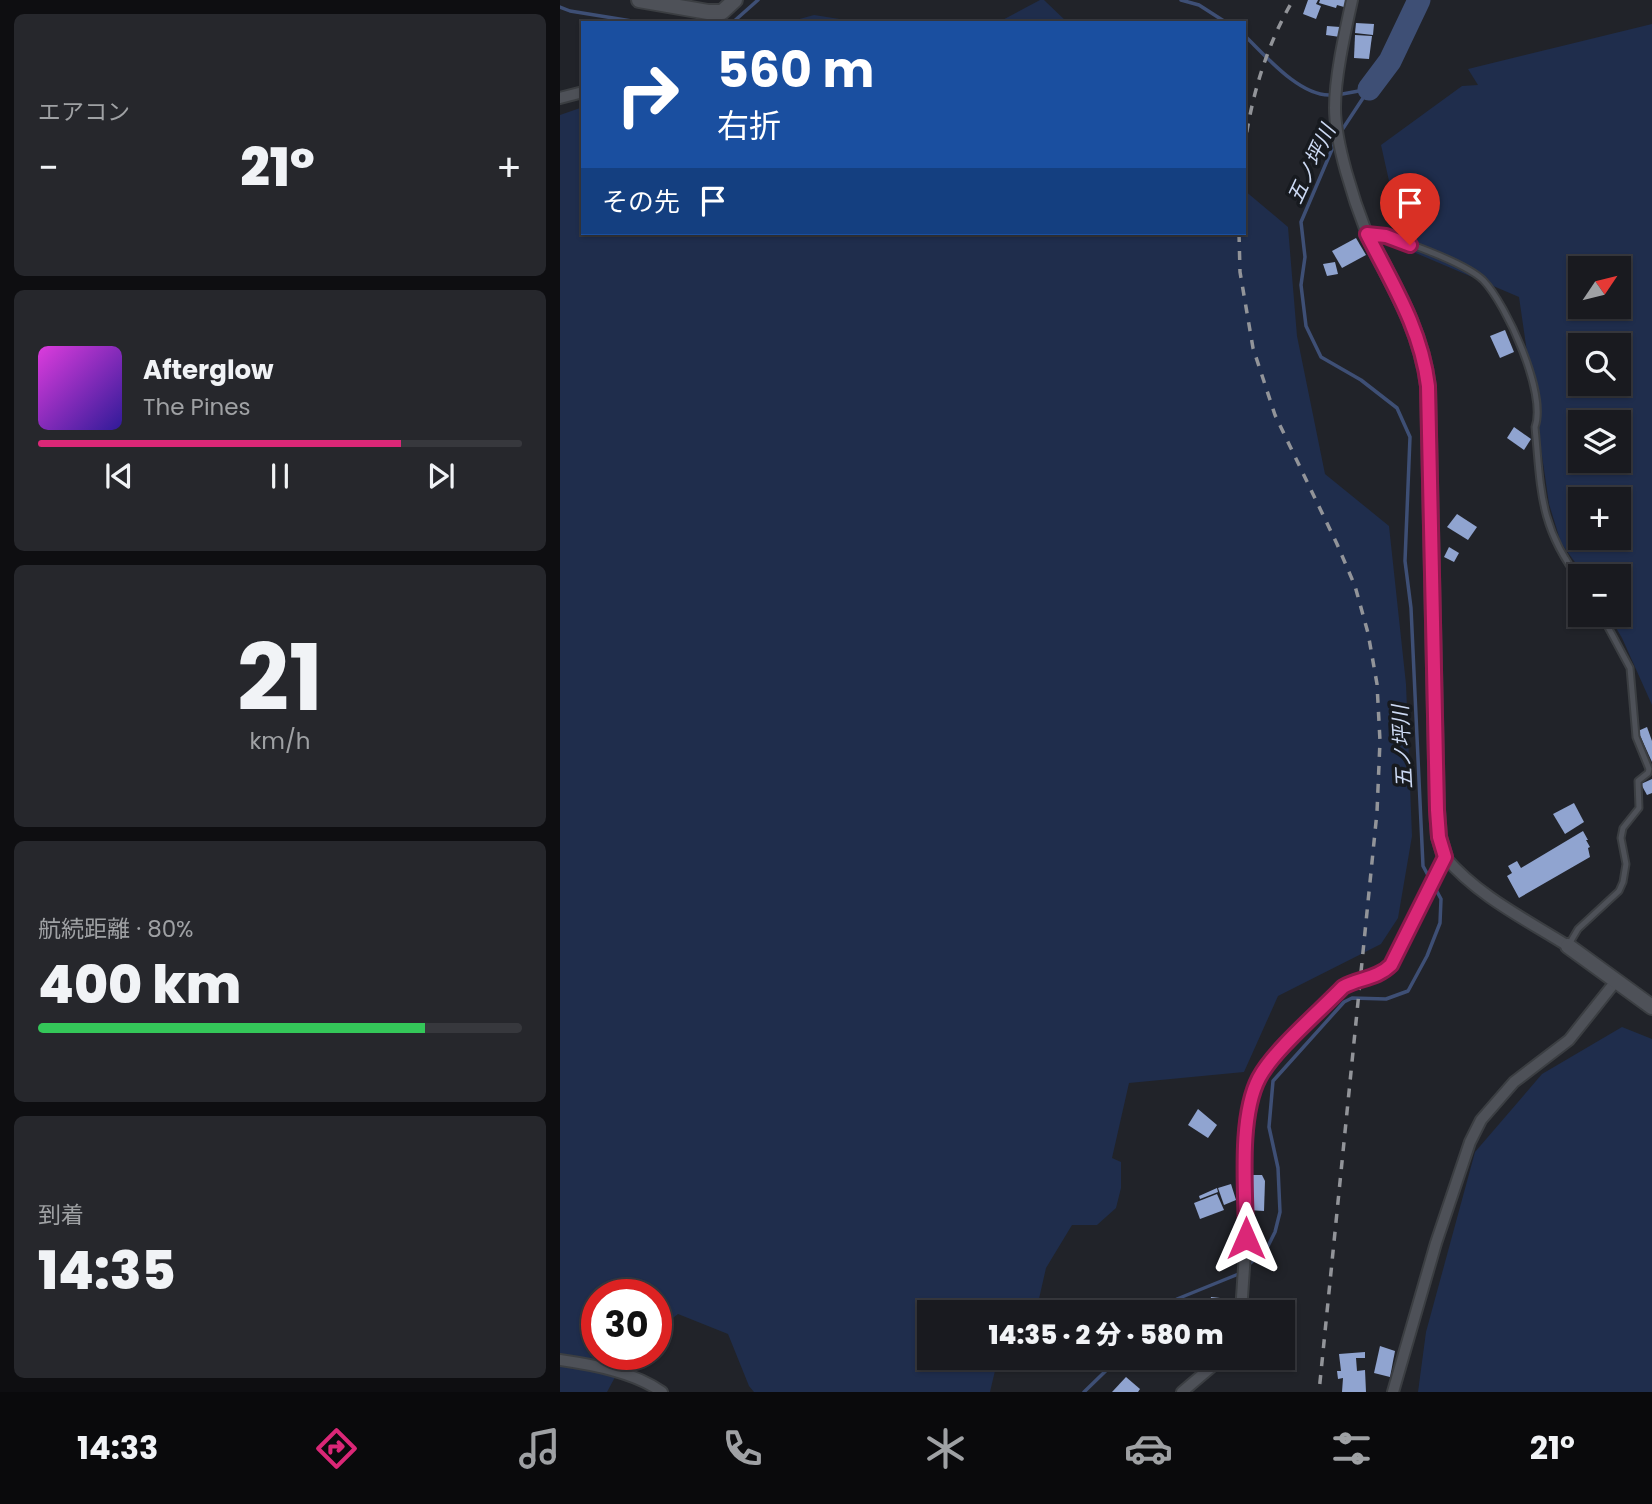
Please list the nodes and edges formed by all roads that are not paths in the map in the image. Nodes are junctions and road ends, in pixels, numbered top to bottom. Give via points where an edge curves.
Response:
1 (639, 0) edge
2 (735, 0) edge
3 (1352, 0) edge
4 (717, 17) edge
5 (581, 93) edge
6 (560, 98) edge
7 (1367, 234) junction
8 (1569, 564) edge
9 (1608, 627) edge
10 (1442, 862) junction
11 (1568, 946) junction
12 (1616, 981) junction
13 (1652, 1007) edge
14 (1242, 1300) edge
15 (560, 1360) edge
16 (1208, 1370) edge
17 (662, 1392) edge
18 (1182, 1392) edge
19 (1393, 1392) edge

1 - 4 street
2 - 4 street
3 - 7 street via 1337,82 1336,120
5 - 6 street
7 - 8 lane via 1434,253 1482,278 1497,299 1537,394 1535,427 1543,506 1557,547
7 - 10 street via 1412,320 1425,363
9 - 11 lane via 1630,668 1636,737 1649,769 1638,781 1637,813 1623,828 1626,872 1619,891 1578,929
10 - 11 street
10 - 14 street via 1391,965 1383,974 1343,987 1259,1079 1247,1119
11 - 12 street
12 - 13 street
12 - 19 street via 1569,1040 1514,1082 1475,1131 1436,1243
15 - 17 street via 591,1365
16 - 18 street

